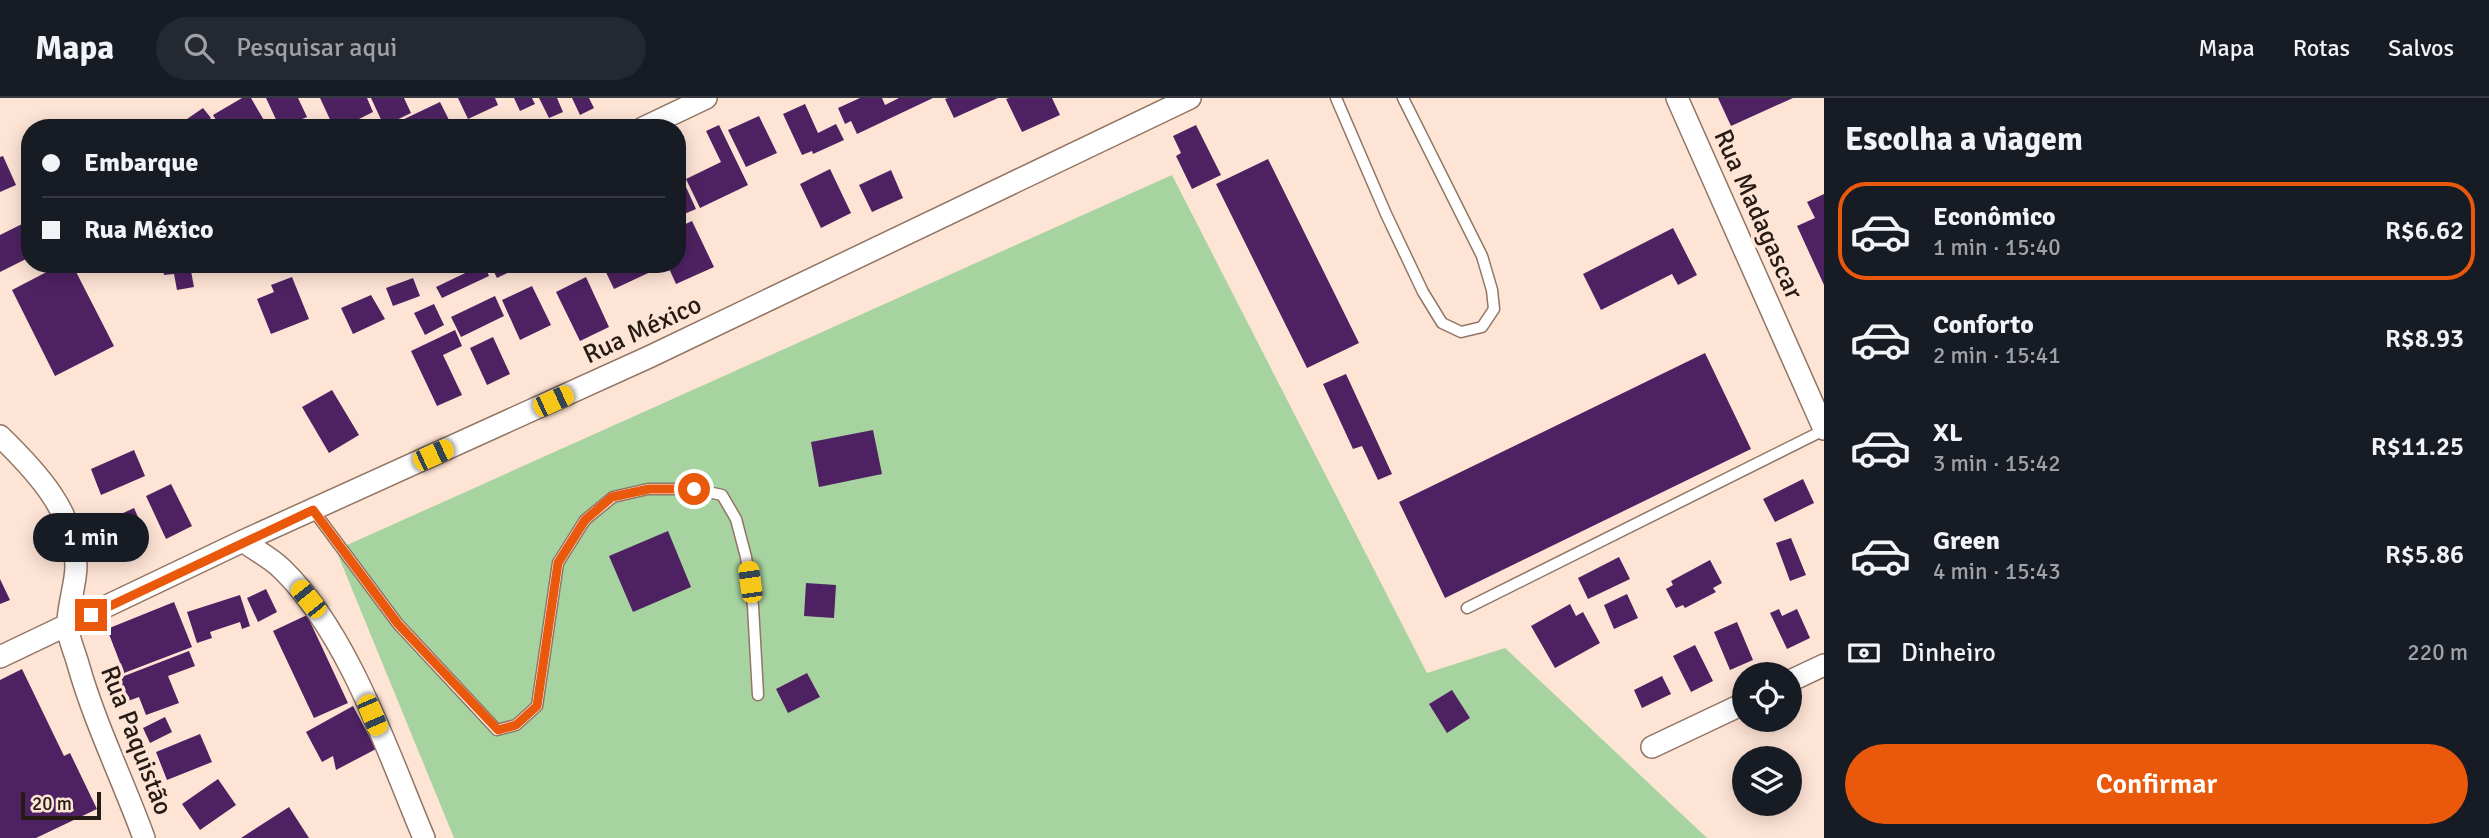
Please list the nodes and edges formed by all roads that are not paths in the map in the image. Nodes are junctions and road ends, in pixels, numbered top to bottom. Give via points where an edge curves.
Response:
1 (706, 98) edge
2 (1190, 98) edge
3 (1336, 98) edge
4 (1403, 98) edge
5 (1677, 98) edge
6 (662, 119) edge
7 (1824, 430) edge
8 (0, 436) edge
9 (313, 510) junction
10 (243, 541) junction
11 (1467, 608) dead end
12 (67, 627) junction
13 (0, 657) edge
14 (1824, 665) edge
15 (1802, 675) edge
16 (758, 695) dead end
17 (1732, 709) edge
18 (1652, 747) dead end
19 (144, 838) edge
20 (424, 838) edge

1 - 6 street
2 - 9 street, Rua México via 649,357
3 - 4 lane via 1407,259 1442,323 1461,332 1482,327 1494,309 1482,256
5 - 7 street, Rua Madagascar
7 - 11 lane
8 - 12 street, Rua Paquistão via 51,492 64,516 76,564
9 - 10 street, Rua México
9 - 16 lane via 398,624 498,730 516,725 537,706 558,563 585,520 612,497 649,489 694,489 722,495 737,519 747,557
10 - 12 street, Rua México
10 - 20 street via 280,567 318,611 361,690
12 - 13 street, Rua México
12 - 19 street, Rua Paquistão via 90,705
14 - 15 street
17 - 18 street

